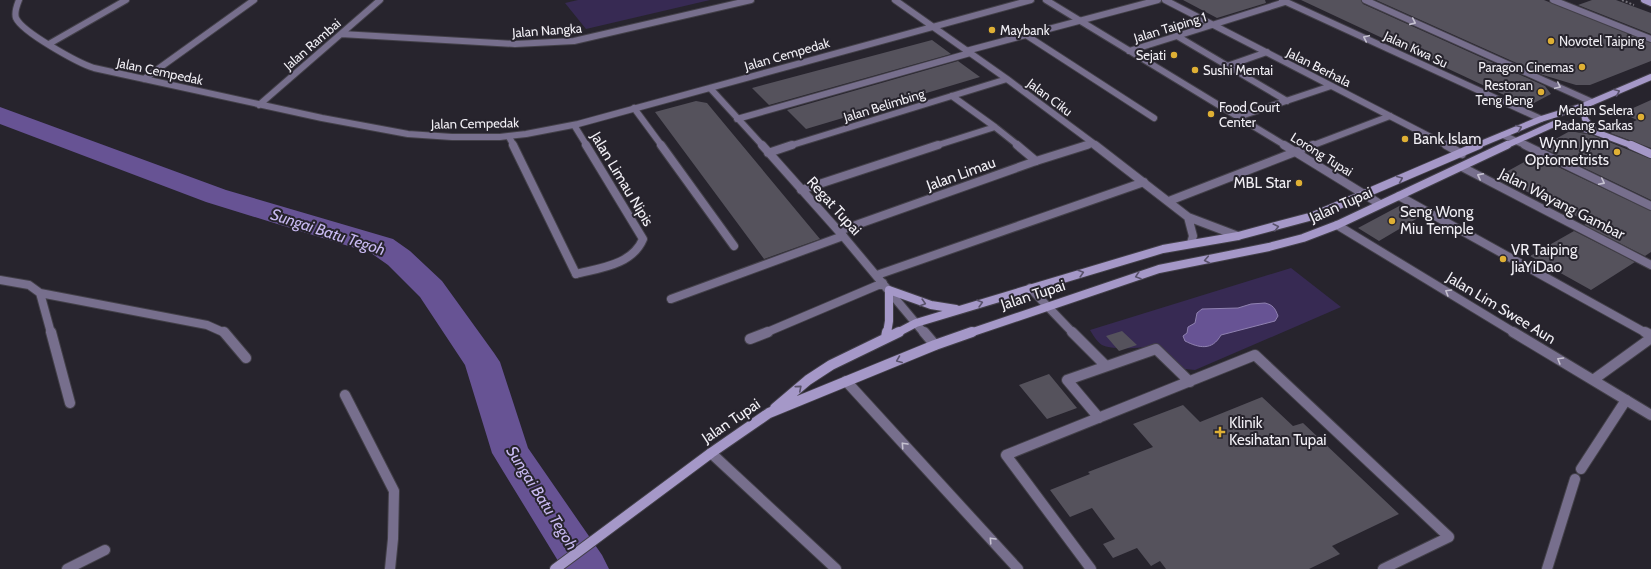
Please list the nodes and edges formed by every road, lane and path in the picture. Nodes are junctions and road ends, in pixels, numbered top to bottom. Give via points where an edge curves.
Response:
1 (19, 0) edge
2 (126, 0) edge
3 (254, 0) edge
4 (380, 0) edge
5 (751, 0) edge
6 (895, 0) edge
7 (1031, 0) edge
8 (1046, 0) edge
9 (1158, 0) edge
10 (1165, 0) edge
11 (1365, 0) edge
12 (1553, 0) edge
13 (1644, 0) edge
14 (1283, 1) edge
15 (1651, 3) edge
16 (1080, 21) junction
17 (1214, 25) junction
18 (930, 26) junction
19 (341, 34) junction
20 (1026, 35) junction
21 (1177, 36) junction
22 (1651, 39) edge
23 (49, 44) junction
24 (1129, 51) junction
25 (968, 52) junction
26 (1266, 52) junction
27 (1227, 66) junction
28 (1651, 77) edge
29 (144, 79) junction
30 (1007, 79) junction
31 (1331, 86) junction
32 (710, 88) junction
33 (952, 96) junction
34 (1287, 100) junction
35 (1592, 102) junction
36 (259, 105) junction
37 (1583, 106) junction
38 (634, 108) junction
39 (1390, 116) junction
40 (1238, 117) junction
41 (1154, 118) dead end
42 (737, 119) junction
43 (1541, 119) junction
44 (574, 125) junction
45 (995, 127) junction
46 (1593, 130) junction
47 (1503, 135) junction
48 (509, 137) junction
49 (1517, 141) junction
50 (1092, 144) junction
51 (1295, 152) junction
52 (768, 153) junction
53 (1462, 154) junction
54 (1651, 154) edge
55 (1036, 161) junction
56 (1462, 167) junction
57 (1144, 182) junction
58 (801, 190) junction
59 (1364, 194) junction
60 (1399, 196) junction
61 (1169, 201) junction
62 (1380, 204) junction
63 (1651, 206) edge
64 (1188, 217) junction
65 (1337, 225) junction
66 (841, 234) junction
67 (1238, 236) junction
68 (1191, 244) junction
69 (734, 246) dead end
70 (1651, 265) edge
71 (877, 275) junction
72 (0, 280) edge
73 (883, 283) junction
74 (1030, 288) junction
75 (889, 290) junction
76 (40, 293) junction
77 (671, 299) dead end
78 (1048, 306) junction
79 (959, 310) junction
80 (916, 323) junction
81 (1651, 335) edge
82 (886, 337) junction
83 (1651, 338) edge
84 (750, 339) dead end
85 (935, 344) junction
86 (246, 358) dead end
87 (1106, 366) junction
88 (1593, 380) junction
89 (846, 381) junction
90 (1190, 382) junction
91 (345, 395) dead end
92 (1626, 400) junction
93 (70, 403) dead end
94 (770, 413) junction
95 (1651, 415) edge
96 (1100, 418) junction
97 (711, 452) junction
98 (1581, 469) dead end
99 (1575, 479) dead end
100 (105, 550) dead end
101 (67, 569) edge
102 (390, 569) edge
103 (555, 569) edge
104 (836, 569) edge
105 (1018, 569) edge
106 (1091, 569) edge
107 (1383, 569) edge
108 (1547, 569) edge

1 - 23 street, Jalan Cempedak via 16,18 22,26
2 - 23 street
3 - 29 street
4 - 19 street, Jalan Rambai
5 - 19 street, Jalan Nangka via 574,41 514,44
6 - 18 street, Jalan Ciku
7 - 18 street, Jalan Cempedak
8 - 16 street, Lorong Tupai
9 - 16 street
10 - 17 street, Jalan Berhala
11 -> 35 street
12 - 22 street
13 - 15 main road
14 - 17 street, Jalan Taiping 1
43 -> 14 street, Jalan Kwa Su
16 - 20 street
16 - 24 street, Lorong Tupai
17 - 21 street, Jalan Taiping 1
17 - 26 street, Jalan Berhala
18 - 25 street, Jalan Ciku
18 - 32 street, Jalan Cempedak
19 - 36 street, Jalan Rambai
20 - 25 street
20 - 41 street
21 - 24 street, Jalan Taiping 1
21 - 27 street
23 - 29 street, Jalan Cempedak via 85,65
24 - 40 street, Lorong Tupai
25 - 30 street, Jalan Ciku
25 - 42 street
26 - 27 street
26 - 31 street, Jalan Berhala
27 - 34 street
35 -> 28 main road, Jalan Tupai
29 - 36 street, Jalan Cempedak
30 - 33 street, Jalan Belimbing
30 - 50 street, Jalan Ciku
31 - 34 street
31 - 39 street, Jalan Berhala
32 - 38 street, Jalan Cempedak
32 - 42 street, Regat Tupai
33 - 45 street
33 - 52 street, Jalan Belimbing
34 - 40 street
35 - 37 main road, Jalan Tupai
36 - 48 street, Jalan Cempedak via 394,132 448,138
37 - 43 main road, Jalan Tupai
37 - 46 main road via 1585,119
38 - 44 street, Jalan Cempedak
38 - 69 street
39 - 51 street
39 - 53 street, Jalan Berhala
40 - 51 street, Lorong Tupai
42 - 52 street, Regat Tupai
47 -> 43 main road, Jalan Tupai
44 - 48 street, Jalan Cempedak
44 - 48 street, Jalan Limau Nipis via 644,239 642,247 633,256 576,274
45 - 55 street
45 - 58 street
46 - 49 main road, Jalan Tupai via 1556,123
46 - 54 main road
47 - 49 street
47 - 53 main road, Jalan Tupai
49 - 56 main road, Jalan Tupai
49 -> 63 street
50 - 55 street, Jalan Limau
50 - 57 street, Jalan Ciku
51 - 59 street, Lorong Tupai
51 - 61 street
52 - 58 street, Regat Tupai
59 -> 53 main road, Jalan Tupai
55 - 66 street, Jalan Limau
56 - 60 main road, Jalan Tupai
70 -> 56 street, Jalan Wayang Gambar
57 - 61 street, Jalan Ciku
57 - 71 street
58 - 66 street, Regat Tupai
59 - 62 street, Lorong Tupai
67 -> 59 main road, Jalan Tupai via 1313,216
60 - 62 main road, Jalan Tupai
60 - 81 street
61 - 64 street, Jalan Ciku
62 - 65 main road, Jalan Tupai
64 - 67 street, Jalan Ciku
64 - 68 street via 1193,236
65 -> 78 main road, Jalan Tupai via 1269,247 1159,269
88 -> 65 street, Jalan Lim Swee Aun
66 - 71 street, Regat Tupai
66 - 77 street, Jalan Limau
67 - 68 main road, Jalan Tupai
74 -> 68 main road, Jalan Tupai via 1163,249
71 - 73 street, Regat Tupai
72 - 76 street via 29,285
73 - 75 street, Regat Tupai
73 - 84 street
74 - 78 street
79 -> 74 main road, Jalan Tupai
75 -> 79 main road via 931,305
75 - 80 street, Regat Tupai
75 - 82 main road
76 - 86 street via 207,325 225,332
76 - 93 street
78 - 85 main road, Jalan Tupai
78 - 87 street
79 - 80 main road, Jalan Tupai
80 - 82 main road, Jalan Tupai
80 - 85 street, Regat Tupai
94 -> 82 main road, Jalan Tupai via 808,380
83 - 88 street
85 -> 89 main road, Jalan Tupai
87 - 90 street via 1156,349
87 - 96 street via 1067,380
88 - 92 street, Jalan Lim Swee Aun
89 - 94 main road, Jalan Tupai
105 -> 89 street
90 - 96 street
90 - 107 street via 1255,355 1449,537
91 - 102 street via 394,491
92 - 95 street, Jalan Lim Swee Aun
92 - 98 street
94 - 97 main road, Jalan Tupai
96 - 106 street via 1006,455
97 - 103 main road, Jalan Tupai
97 - 104 street
99 - 108 street
100 - 101 street

